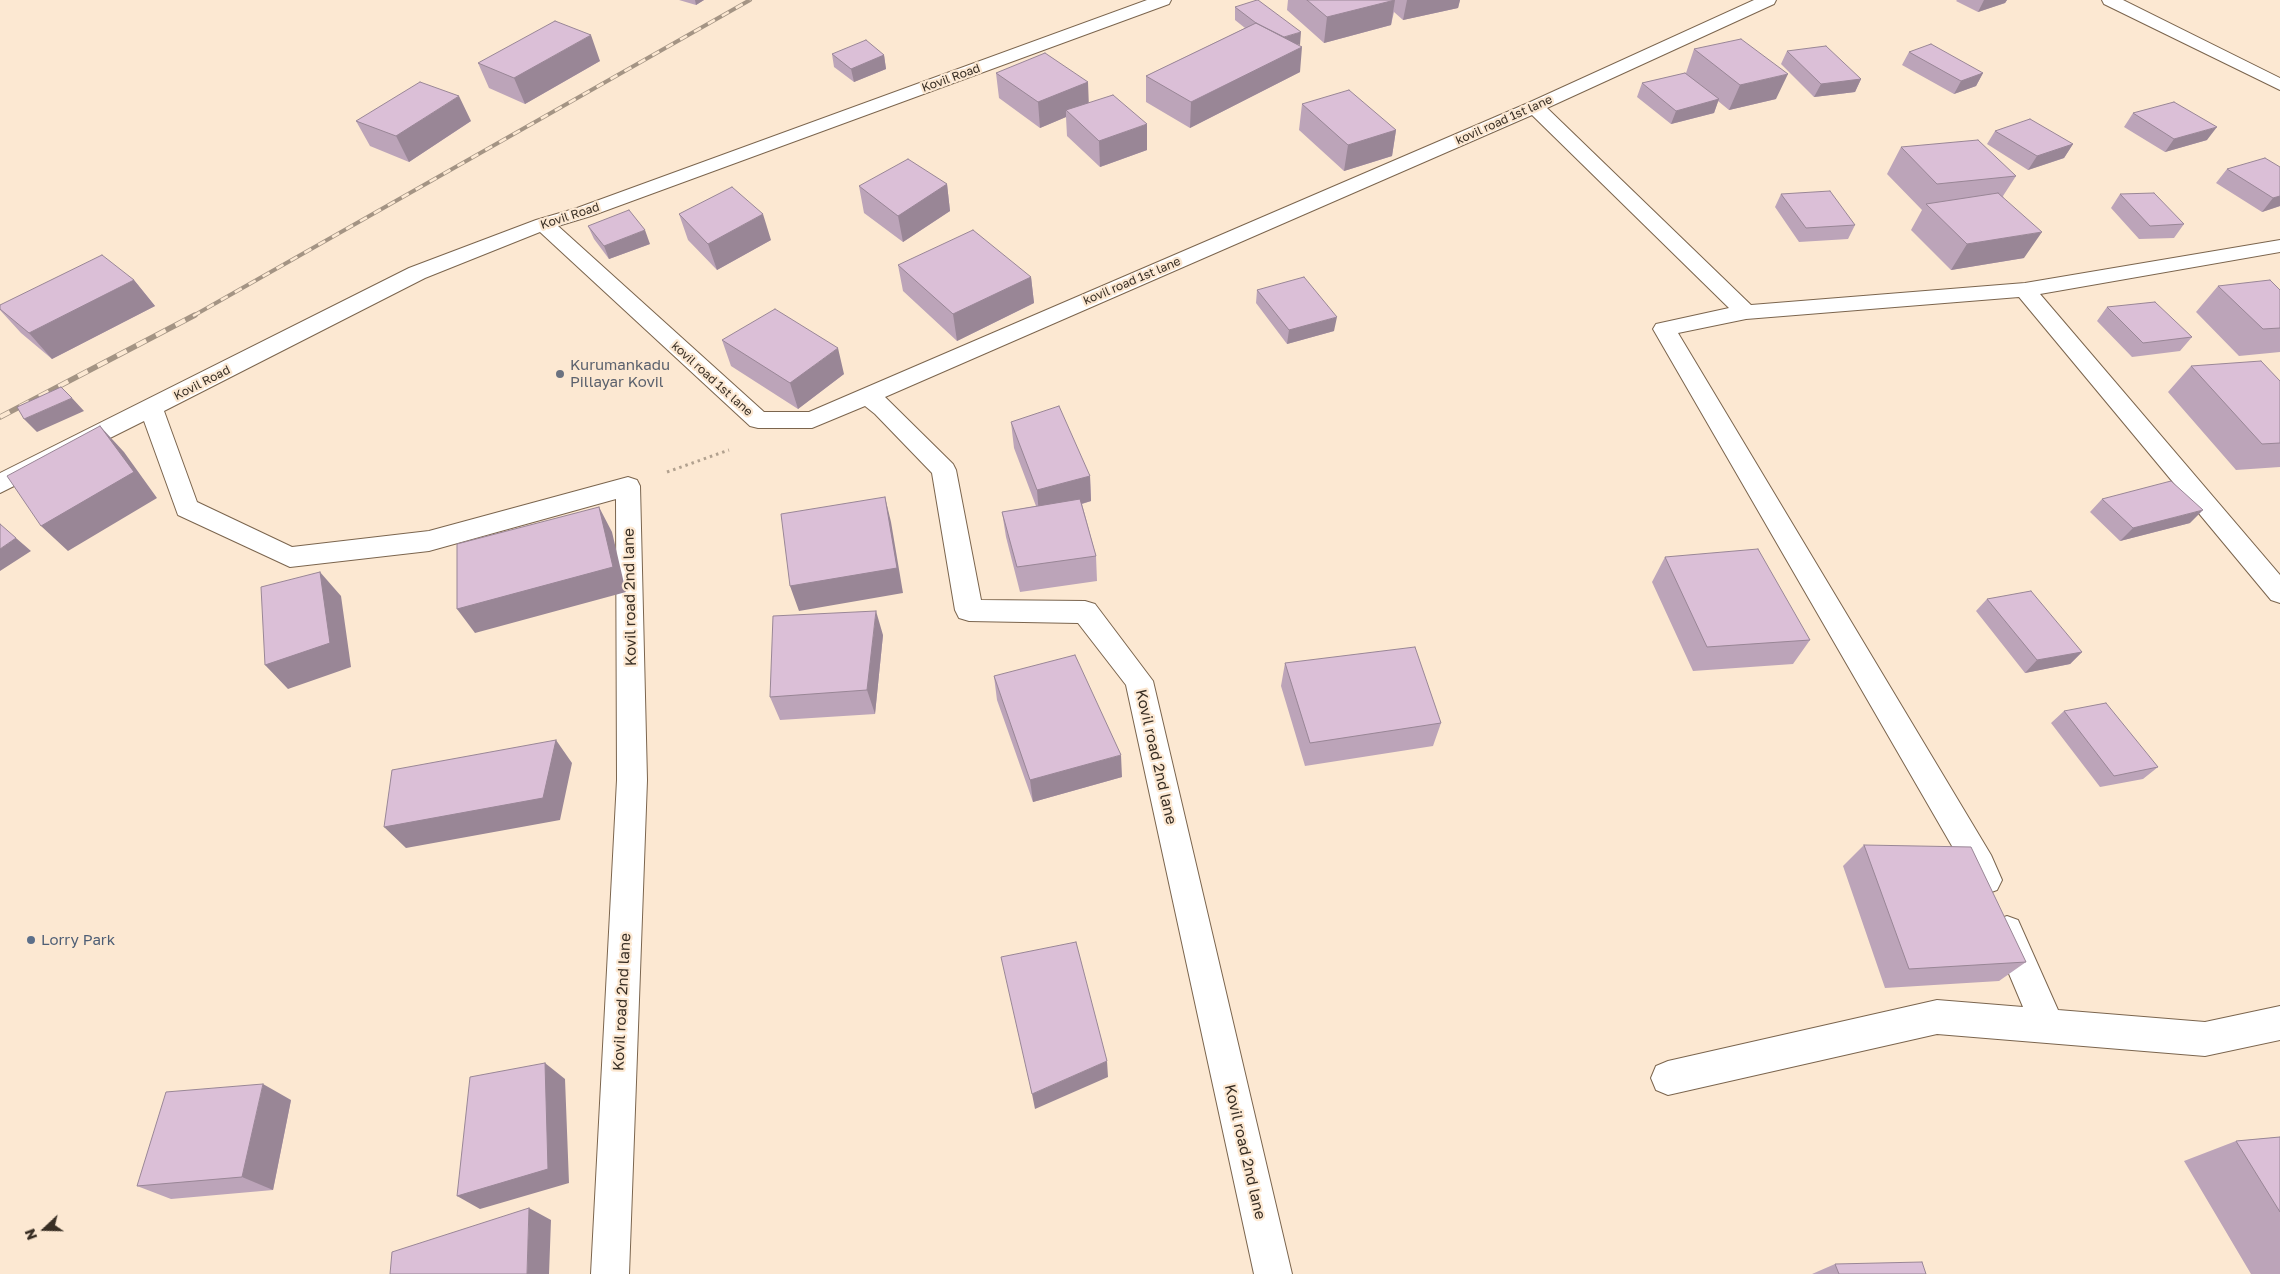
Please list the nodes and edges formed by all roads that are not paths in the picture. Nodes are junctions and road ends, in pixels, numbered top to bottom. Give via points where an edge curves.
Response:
1 (1163, 0) edge
2 (1768, 0) edge
3 (2110, 0) edge
4 (2280, 85) edge
5 (1535, 107) junction
6 (542, 224) junction
7 (2280, 246) edge
8 (2025, 290) junction
9 (1746, 312) junction
10 (867, 395) junction
11 (150, 409) junction
12 (0, 484) edge
13 (2280, 593) edge
14 (2280, 1023) edge
15 (2048, 1026) junction
16 (1668, 1078) dead end
17 (610, 1274) edge
18 (1273, 1274) edge

1 - 6 street, Kovil Road via 584,212
2 - 5 street, kovil road 1st lane
3 - 4 street
5 - 9 street
5 - 10 street, kovil road 1st lane
6 - 10 street, kovil road 1st lane via 758,420 812,420
6 - 11 street, Kovil Road via 417,273
7 - 8 street
8 - 9 street
8 - 13 street
9 - 15 street via 1664,329 1980,865
10 - 18 street, Kovil road 2nd lane via 944,470 969,610 1085,612 1139,681
11 - 12 street, Kovil Road
11 - 17 street, Kovil road 2nd lane via 188,508 290,557 429,541 628,486 632,780
14 - 15 street via 2205,1039
15 - 16 street via 1937,1017

